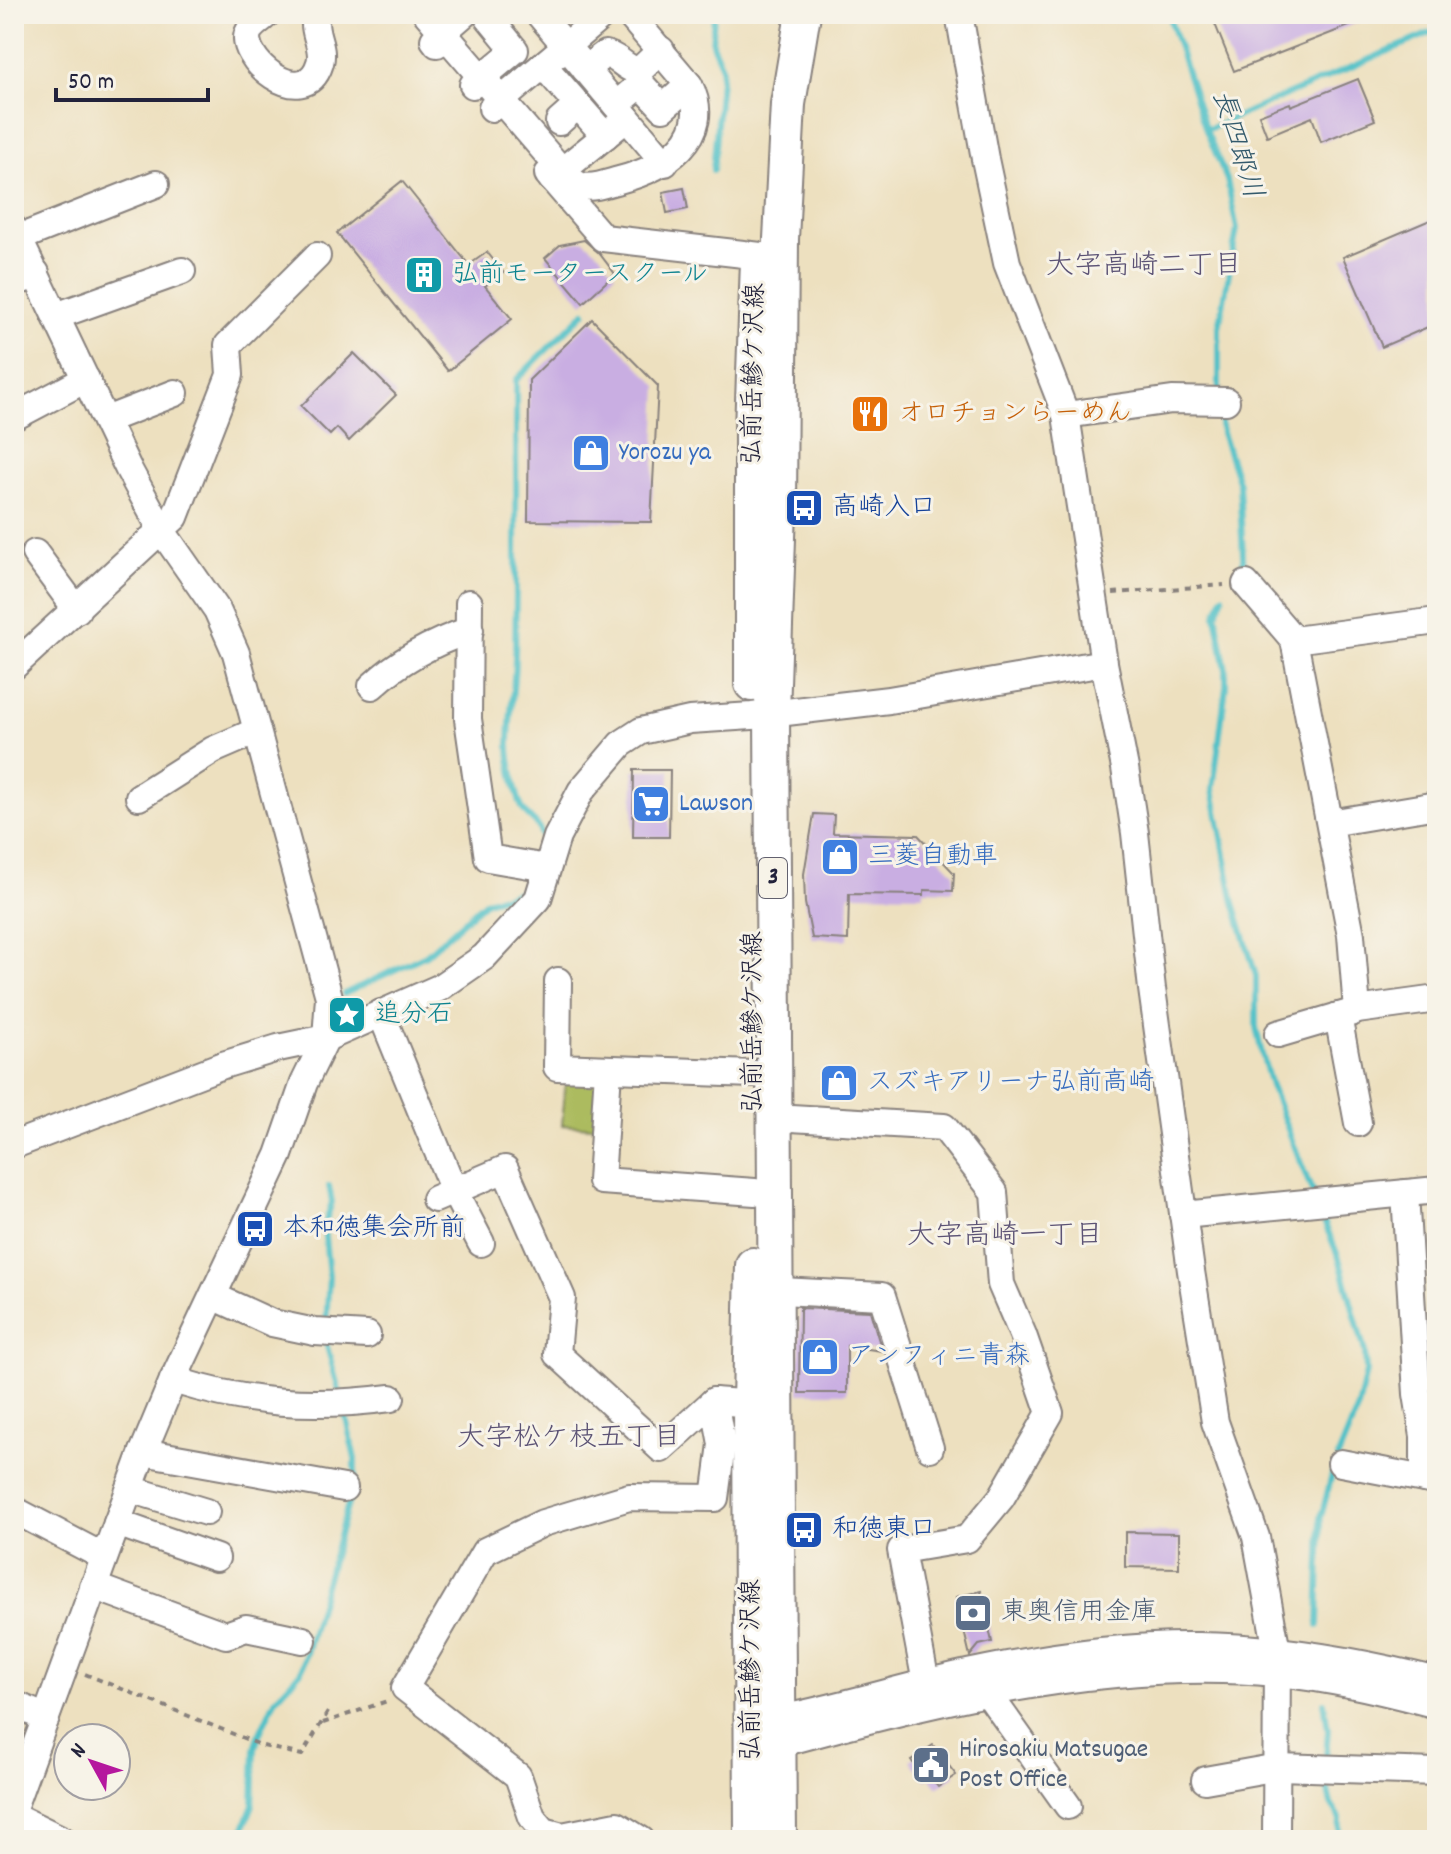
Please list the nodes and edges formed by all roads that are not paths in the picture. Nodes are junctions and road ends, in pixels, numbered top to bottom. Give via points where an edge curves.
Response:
1 (267, 14) edge
2 (316, 14) edge
3 (464, 14) edge
4 (491, 14) edge
5 (604, 14) edge
6 (629, 14) edge
7 (779, 14) edge
8 (803, 14) edge
9 (959, 14) edge
10 (435, 23) edge
11 (556, 26) edge
12 (656, 34) edge
13 (543, 65) junction
14 (585, 69) junction
15 (477, 81) junction
16 (689, 85) junction
17 (497, 104) junction
18 (621, 111) junction
19 (605, 136) junction
20 (665, 163) junction
21 (557, 175) junction
22 (156, 184) dead end
23 (16, 233) edge
24 (770, 248) junction
25 (317, 256) dead end
26 (182, 271) dead end
27 (25, 278) edge
28 (56, 316) junction
29 (86, 379) junction
30 (175, 393) dead end
31 (1226, 401) dead end
32 (1066, 415) junction
33 (14, 417) edge
34 (106, 420) junction
35 (162, 531) junction
36 (35, 553) dead end
37 (1246, 584) road end
38 (469, 603) dead end
39 (77, 610) junction
40 (1437, 621) edge
41 (470, 630) junction
42 (1294, 640) junction
43 (17, 656) edge
44 (1104, 663) junction
45 (372, 686) dead end
46 (762, 715) junction
47 (257, 731) junction
48 (139, 797) dead end
49 (1437, 805) edge
50 (1330, 823) junction
51 (547, 868) junction
52 (558, 981) dead end
53 (1437, 999) edge
54 (381, 1013) junction
55 (1348, 1013) junction
56 (1278, 1034) dead end
57 (326, 1038) junction
58 (608, 1070) junction
59 (754, 1074) junction
60 (774, 1117) junction
61 (1358, 1123) dead end
62 (14, 1145) edge
63 (1437, 1190) edge
64 (755, 1192) junction
65 (1405, 1193) junction
66 (444, 1195) junction
67 (1183, 1215) junction
68 (481, 1243) dead end
69 (764, 1290) junction
70 (213, 1296) junction
71 (367, 1335) dead end
72 (173, 1380) junction
73 (391, 1398) dead end
74 (714, 1401) junction
75 (763, 1404) junction
76 (930, 1448) dead end
77 (143, 1452) junction
78 (1341, 1463) dead end
79 (1430, 1480) edge
80 (344, 1488) dead end
81 (130, 1489) junction
82 (14, 1510) edge
83 (206, 1512) dead end
84 (117, 1523) junction
85 (104, 1557) junction
86 (216, 1558) dead end
87 (93, 1586) junction
88 (303, 1640) dead end
89 (1277, 1662) junction
90 (1437, 1681) edge
91 (926, 1683) junction
92 (987, 1692) junction
93 (14, 1704) edge
94 (1437, 1705) edge
95 (46, 1718) junction
96 (766, 1734) junction
97 (1278, 1767) junction
98 (1437, 1772) edge
99 (1205, 1780) dead end
100 (14, 1804) edge
101 (1068, 1806) dead end
102 (14, 1816) edge
103 (63, 1840) edge
104 (641, 1840) edge
105 (752, 1840) edge
106 (779, 1840) edge
107 (1276, 1840) edge

1 - 2 street via 248,31 246,41 279,81 292,84 313,75 319,64
3 - 10 street
4 - 15 street via 488,17 515,50
5 - 11 street
6 - 12 street
7 - 24 main road, 弘前岳鰺ケ沢線 / 3 via 768,83
8 - 24 main road, 3
9 - 32 street via 1007,263
10 - 15 street
11 - 13 street
11 - 14 street
12 - 14 street via 640,70 605,54
12 - 16 street
13 - 17 street
13 - 19 street via 569,114
14 - 18 street
15 - 17 street
16 - 18 street via 663,108 641,84
16 - 20 street via 695,126
17 - 21 street
18 - 19 street
18 - 20 street
19 - 21 street
20 - 21 street via 632,177 584,187
21 - 24 street via 581,225 603,238
22 - 23 street
23 - 27 street
24 - 46 main road, 弘前岳鰺ケ沢線 / 3 via 752,430
25 - 35 street via 228,345 230,375 175,517
26 - 28 street
27 - 28 street
28 - 29 street
29 - 33 street
29 - 34 street
30 - 34 street
31 - 32 street via 1172,400
32 - 44 street
34 - 35 street
35 - 39 street
35 - 47 street via 217,610 236,653
36 - 39 street
37 - 42 street
38 - 41 street
39 - 43 street
40 - 42 street
41 - 45 street via 391,669
41 - 51 street via 468,719 488,858
42 - 50 street
44 - 46 street via 889,700
44 - 67 street via 1135,833
46 - 51 street via 668,724 641,731 621,744 581,791
46 - 59 main road, 弘前岳鰺ケ沢線 / 3
46 - 60 main road, 3
47 - 48 street via 213,750
47 - 57 street via 329,997
49 - 50 street
50 - 55 street via 1351,935
51 - 54 street via 538,899 484,957 439,988
52 - 58 street via 557,1067
53 - 55 street
54 - 57 street
54 - 66 street
55 - 56 street
55 - 61 street
57 - 62 street via 223,1065
57 - 70 street
58 - 59 street
58 - 64 street via 601,1181
59 - 64 main road, 弘前岳鰺ケ沢線 / 3
60 - 69 main road, 3
60 - 91 street via 944,1127 994,1192 1001,1284 1050,1413 1001,1498 967,1539 901,1550
63 - 65 street
64 - 69 main road, 弘前岳鰺ケ沢線 / 3
65 - 67 street
65 - 79 street via 1417,1394
66 - 68 street
66 - 74 street via 505,1169 562,1298 557,1354 661,1449
67 - 89 street via 1215,1422 1256,1537
69 - 75 main road, 弘前岳鰺ケ沢線 / 3
69 - 76 street via 882,1296
70 - 71 street via 272,1323
70 - 72 street
72 - 73 street via 255,1401
72 - 77 street
74 - 75 street
74 - 104 street via 722,1444 715,1498 629,1497 543,1523 485,1551 405,1688 518,1776 532,1817 544,1831 562,1836 617,1825
75 - 96 main road, 弘前岳鰺ケ沢線 / 3
77 - 80 street
77 - 81 street
78 - 79 street
81 - 83 street
81 - 84 street
82 - 85 street
84 - 85 street
84 - 86 street
85 - 87 street
87 - 88 street via 226,1635 246,1628
87 - 95 street
89 - 90 street via 1378,1666
89 - 91 street via 1198,1646 1129,1648 1064,1655
89 - 92 street via 1086,1676
89 - 94 street
89 - 97 street
91 - 96 street
92 - 96 street
92 - 101 street
93 - 95 street
95 - 100 street
96 - 105 main road, 弘前岳鰺ケ沢線 / 3
96 - 106 main road, 3
97 - 98 street
97 - 99 street
97 - 107 street
102 - 103 street

